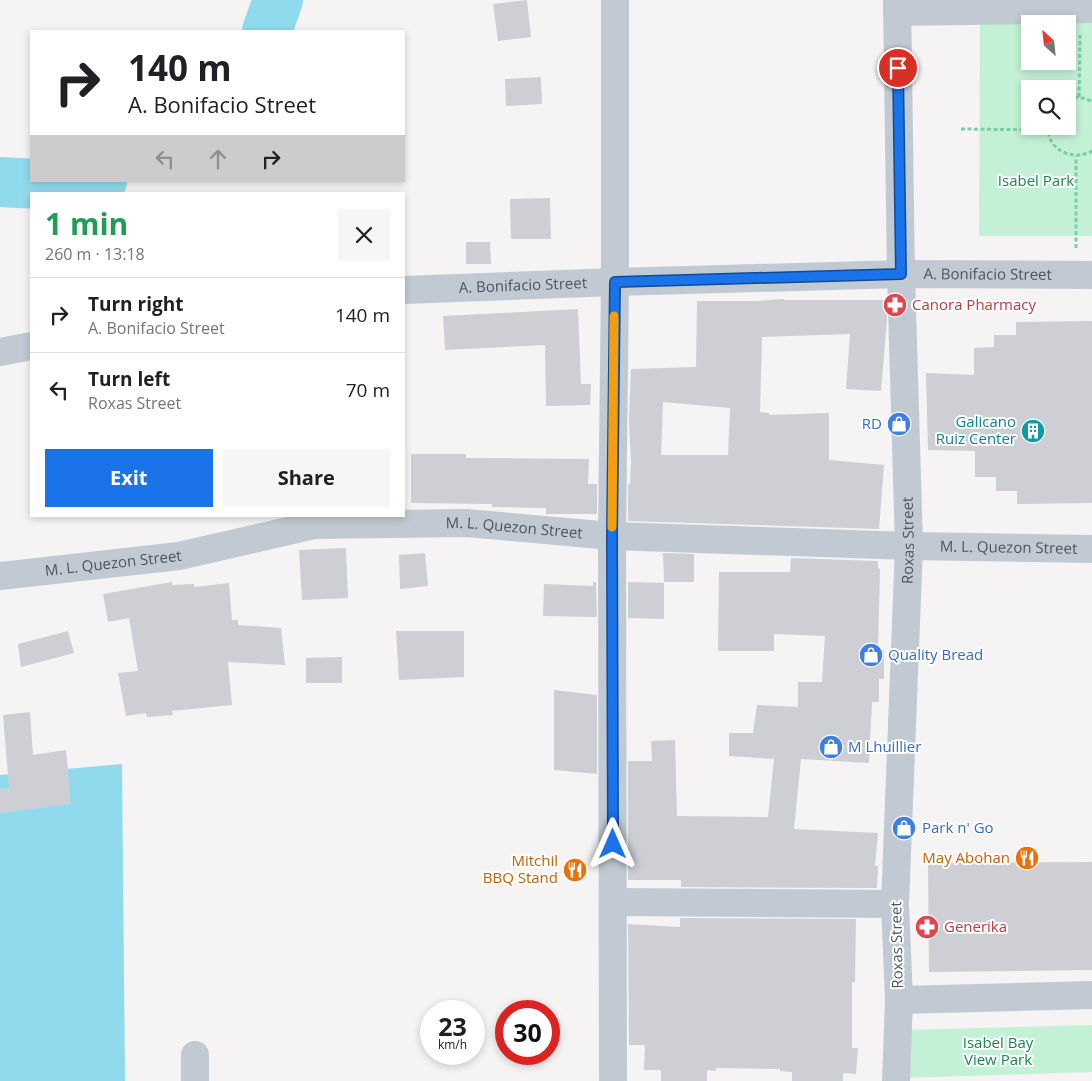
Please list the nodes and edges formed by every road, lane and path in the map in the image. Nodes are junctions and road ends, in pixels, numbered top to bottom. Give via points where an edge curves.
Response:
1 (615, 0) edge
2 (897, 6) edge
3 (1086, 9) edge
4 (1076, 97) edge
5 (1079, 97) junction
6 (1092, 102) edge
7 (1021, 128) edge
8 (961, 129) dead end
9 (1049, 135) edge
10 (1092, 151) edge
11 (1076, 156) junction
12 (901, 274) junction
13 (1084, 275) edge
14 (615, 282) junction
15 (405, 290) edge
16 (30, 346) edge
17 (0, 352) edge
18 (612, 536) junction
19 (909, 546) junction
20 (1092, 549) edge
21 (0, 576) edge
22 (613, 902) junction
23 (896, 904) junction
24 (1092, 996) edge
25 (899, 1000) junction
26 (613, 1081) edge
27 (896, 1081) edge

1 - 14 street
2 - 3 street
2 - 12 street, Roxas Street
3 - 5 path
4 - 5 path
5 - 6 path
7 - 8 path
9 - 11 path via 1058,149
10 - 11 path
11 - 13 path
12 - 13 street, A. Bonifacio Street
12 - 14 street, A. Bonifacio Street
12 - 19 street, Roxas Street
14 - 15 street, A. Bonifacio Street
14 - 18 street
16 - 17 street
18 - 19 street, M. L. Quezon Street
18 - 21 street, M. L. Quezon Street via 466,523 314,525 179,556
18 - 22 street
19 - 20 street, M. L. Quezon Street
19 - 23 street, Roxas Street
22 - 23 street
22 - 26 street
23 - 25 street, Roxas Street
24 - 25 street
25 - 27 street, Roxas Street

